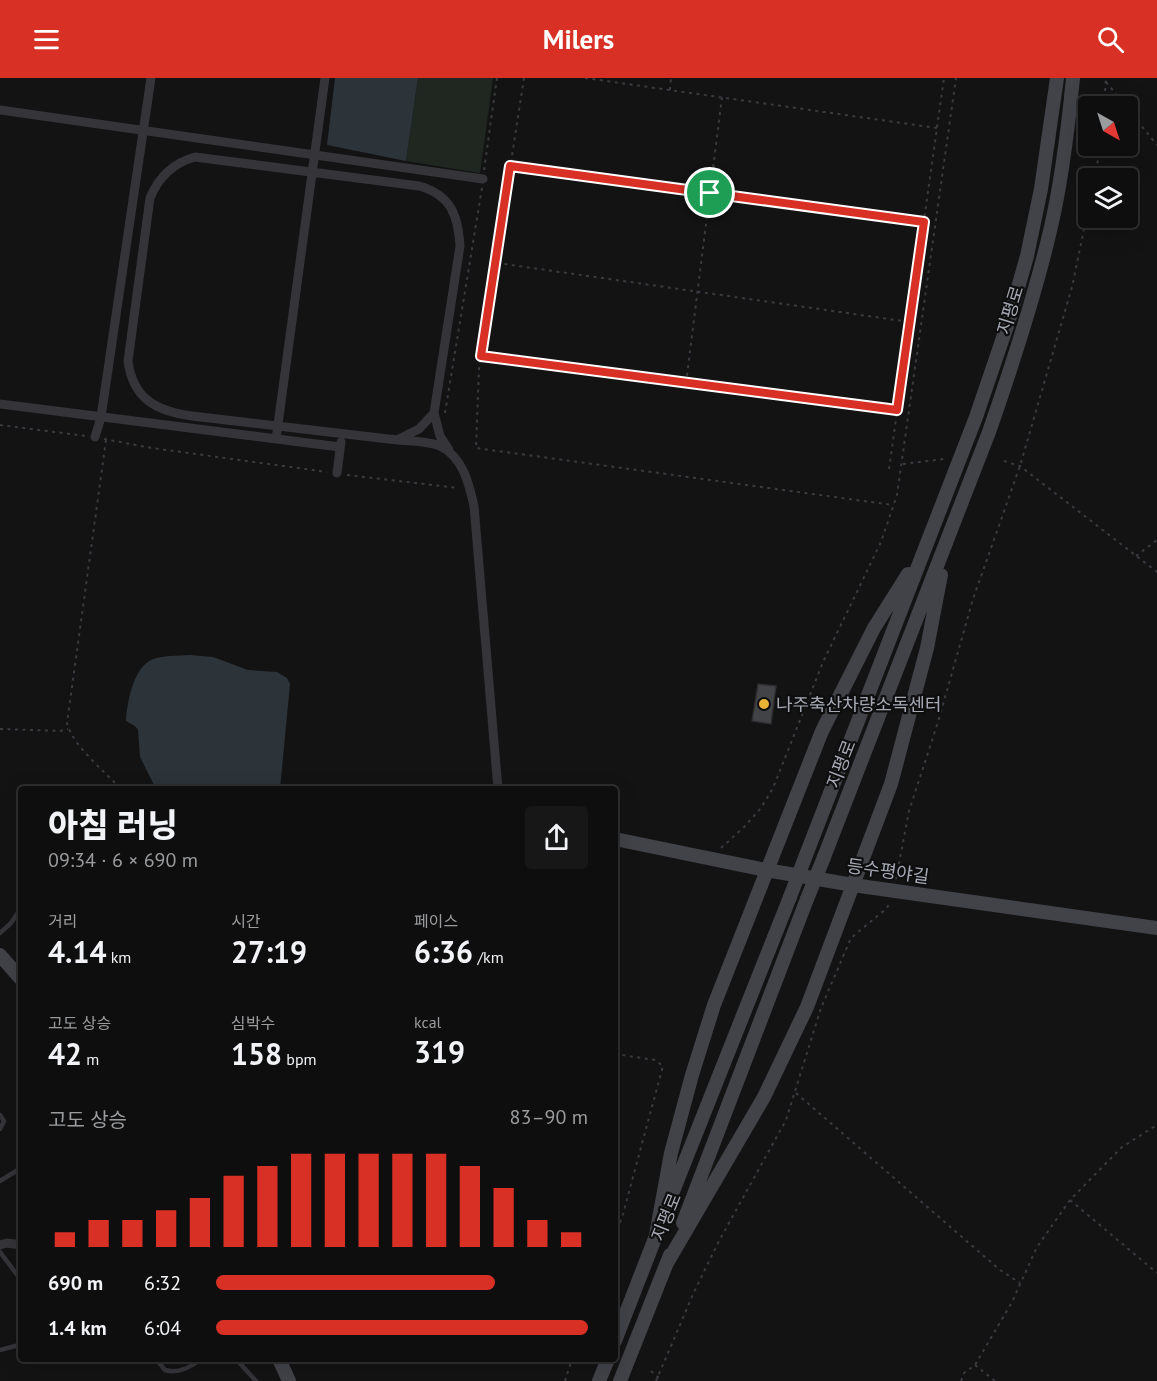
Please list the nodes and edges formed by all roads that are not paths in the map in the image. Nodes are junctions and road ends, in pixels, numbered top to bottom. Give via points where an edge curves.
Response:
1 (151, 78) edge
2 (326, 78) edge
3 (1057, 78) edge
4 (1073, 78) edge
5 (0, 110) edge
6 (144, 129) junction
7 (315, 154) junction
8 (312, 172) junction
9 (483, 179) road end
10 (0, 404) edge
11 (101, 417) junction
12 (435, 418) junction
13 (277, 426) junction
14 (342, 434) junction
15 (95, 437) road end
16 (276, 439) junction
17 (397, 440) junction
18 (340, 447) junction
19 (452, 455) junction
20 (338, 473) road end
21 (947, 542) junction
22 (924, 549) junction
23 (498, 786) edge
24 (618, 840) edge
25 (766, 870) junction
26 (853, 885) junction
27 (18, 913) edge
28 (1157, 928) edge
29 (0, 933) edge
30 (0, 955) edge
31 (18, 976) edge
32 (0, 1115) edge
33 (0, 1129) edge
34 (18, 1170) edge
35 (0, 1182) edge
36 (656, 1235) junction
37 (0, 1245) edge
38 (18, 1245) edge
39 (0, 1252) edge
40 (667, 1263) junction
41 (18, 1276) edge
42 (618, 1333) edge
43 (18, 1345) edge
44 (0, 1350) edge
45 (158, 1362) edge
46 (197, 1362) edge
47 (239, 1362) edge
48 (280, 1362) edge
49 (607, 1362) edge
50 (256, 1381) edge
51 (289, 1381) edge
52 (599, 1381) edge
53 (620, 1381) edge

1 - 6 street
2 - 7 street
3 - 22 main road, 지평로 via 1027,256 976,417
4 - 21 main road, 지평로 via 1051,229 1033,298 989,432
5 - 6 street
6 - 7 street
6 - 11 street
7 - 8 street
7 - 9 street
8 - 12 street via 428,189 445,200 455,214 460,246
8 - 13 street
8 - 13 street via 195,156 162,175 150,198 128,361 138,391 166,411
10 - 11 street
11 - 15 street
11 - 16 street
12 - 17 street
12 - 19 street
13 - 14 street
13 - 16 street
14 - 17 street
14 - 18 street
16 - 18 street
17 - 19 street via 439,446
18 - 20 street
19 - 23 street via 462,468 474,506
21 - 26 main road via 927,648 891,784
21 - 40 main road, 지평로, bridge
22 - 25 main road via 874,628 822,731
22 - 36 main road, 지평로, bridge
24 - 25 main road, 등수평야길
25 - 26 main road, 등수평야길
25 - 36 main road via 714,1005 692,1075 671,1153
26 - 28 main road, 등수평야길
26 - 40 main road via 807,1007 764,1096
27 - 29 lane
30 - 31 main road
32 - 33 lane via 4,1121
34 - 35 lane
36 - 42 main road, 지평로
37 - 38 street
39 - 41 lane
40 - 53 main road, 지평로
43 - 44 lane
45 - 46 lane via 165,1370 175,1372
47 - 50 lane
48 - 51 main road
49 - 52 main road

